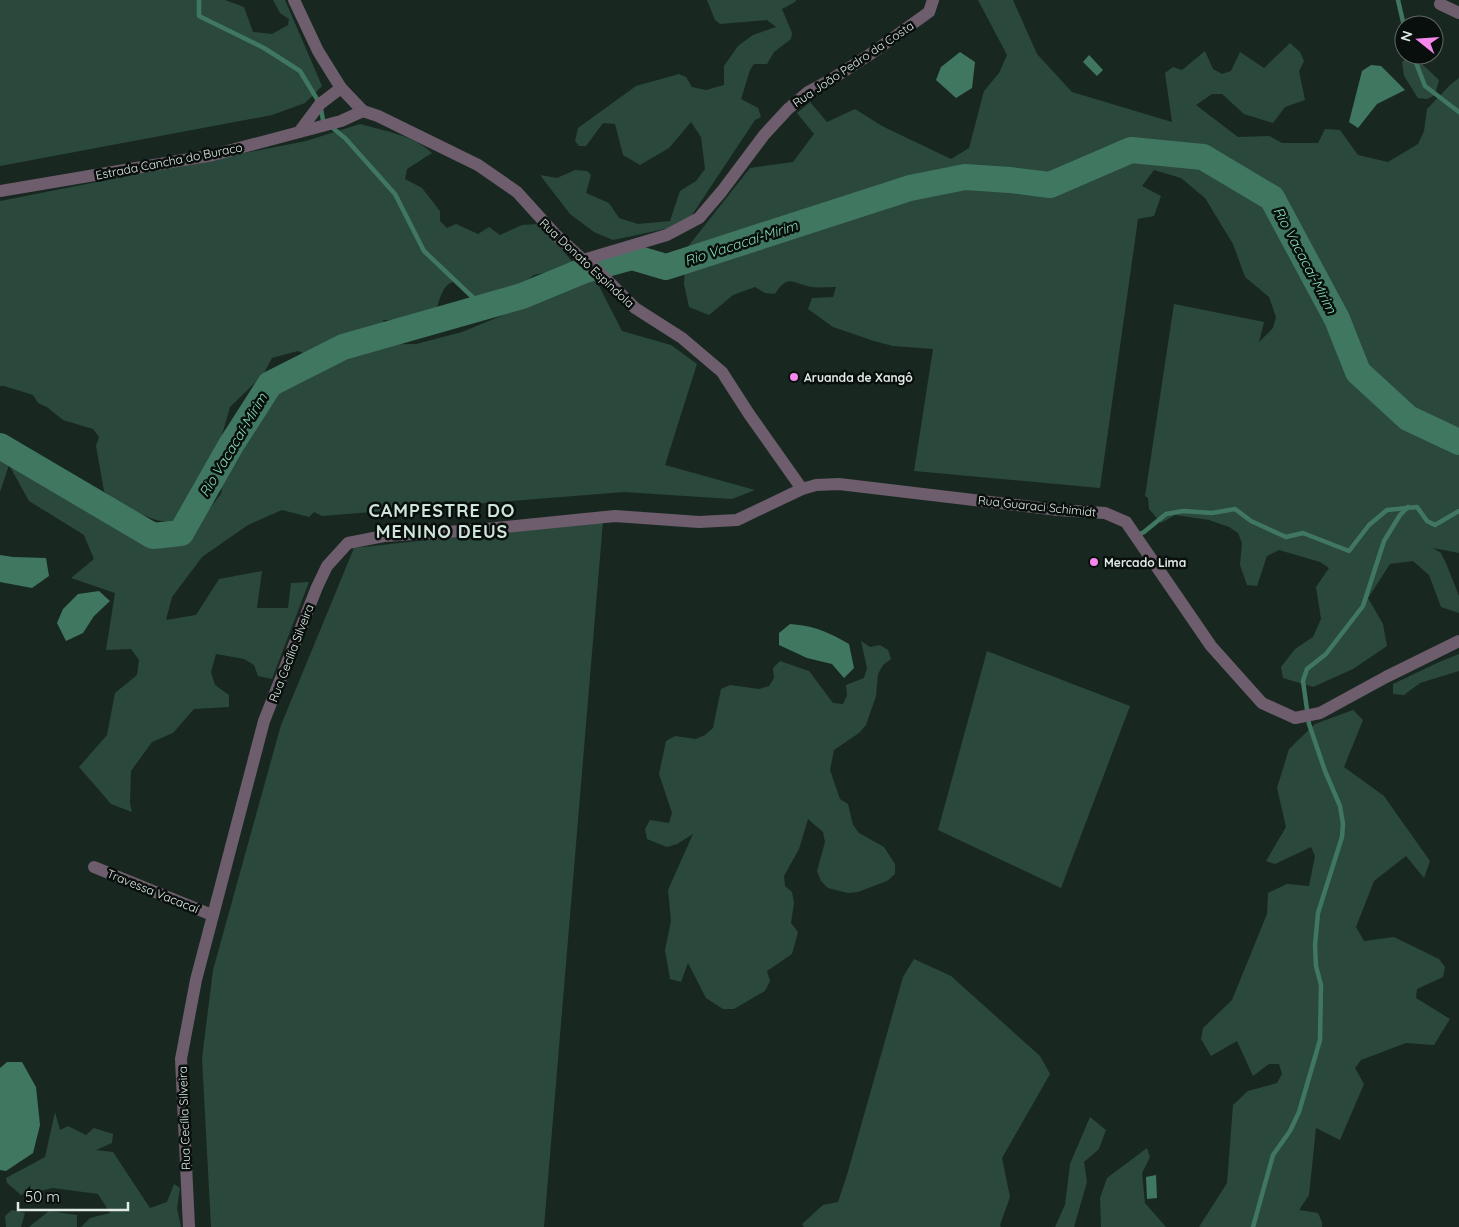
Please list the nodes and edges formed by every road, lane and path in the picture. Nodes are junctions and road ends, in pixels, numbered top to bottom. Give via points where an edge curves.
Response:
1 (294, 0) edge
2 (933, 0) edge
3 (1440, 4) dead end
4 (1459, 13) edge
5 (340, 88) junction
6 (363, 110) junction
7 (299, 132) junction
8 (0, 191) edge
9 (588, 263) junction
10 (802, 489) junction
11 (1459, 640) edge
12 (94, 867) dead end
13 (212, 915) junction
14 (189, 1227) edge

1 - 5 street, Rua Donato Espíndola
2 - 9 street, Rua João Pedro da Costa via 929,12 872,53 808,92 788,109 698,218 667,235
3 - 4 street
5 - 6 street, Rua Donato Espíndola
5 - 7 street via 320,104
6 - 7 street, Estrada Cancha do Buraco via 341,121
6 - 9 street, Rua Donato Espíndola via 478,165 517,192 556,236
7 - 8 street, Estrada Cancha do Buraco via 213,155
9 - 10 street, Rua Donato Espíndola via 635,308 682,338 722,372
10 - 11 street, Rua Guaraci Schimidt via 839,484 1105,513 1126,522 1211,646 1262,703 1295,718 1320,713
10 - 13 street, Rua Cecília Silveira via 737,520 699,522 615,516 384,536 348,543 327,566 316,587 264,721
12 - 13 street, Travessa Vacacaí
13 - 14 street, Rua Cecília Silveira via 181,1059

